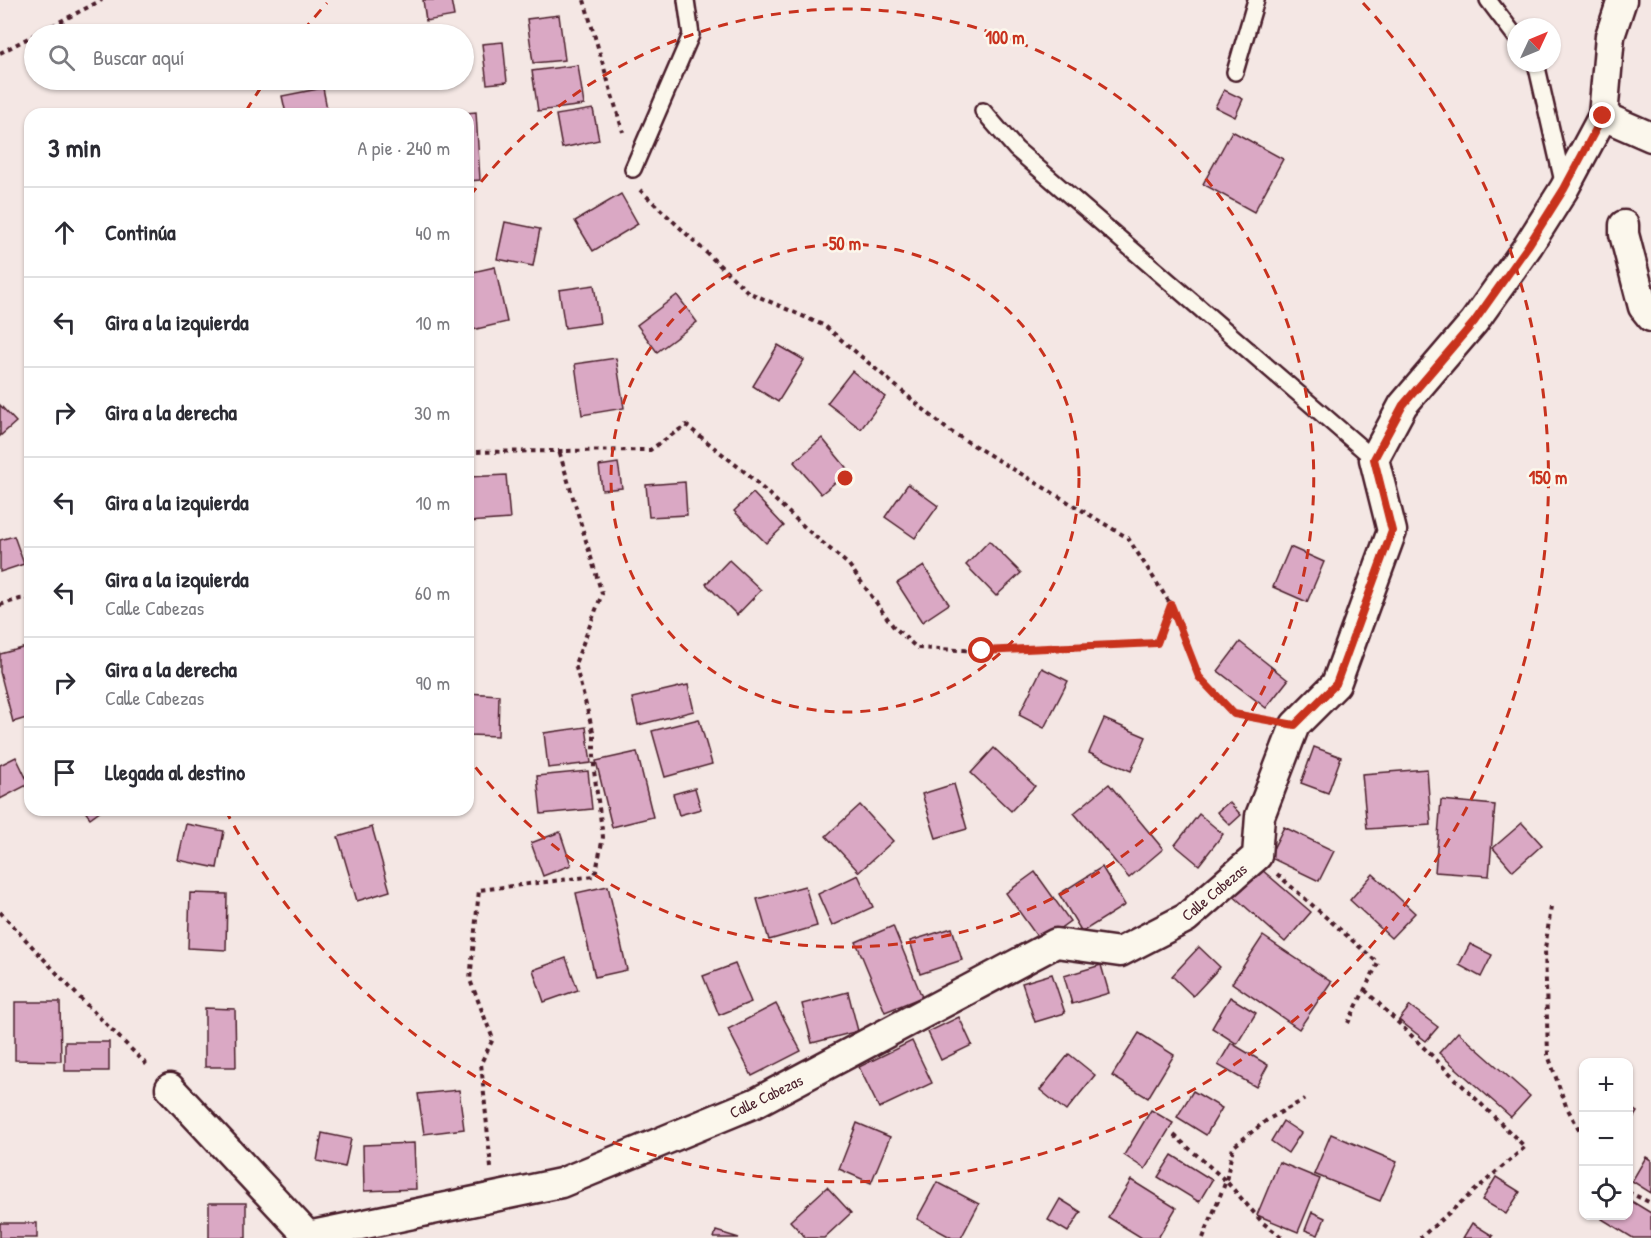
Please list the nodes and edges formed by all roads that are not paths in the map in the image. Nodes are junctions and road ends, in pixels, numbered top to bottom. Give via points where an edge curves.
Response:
1 (686, 0) edge
2 (1256, 0) edge
3 (1488, 0) edge
4 (1622, 0) edge
5 (1507, 25) edge
6 (1235, 72) dead end
7 (1538, 72) edge
8 (982, 111) dead end
9 (1603, 116) junction
10 (1651, 137) edge
11 (633, 169) road end
12 (1564, 189) junction
13 (1624, 225) dead end
14 (1651, 317) edge
15 (1374, 459) junction
16 (170, 1088) road end
17 (308, 1237) edge

1 - 11 lane via 691,35
2 - 6 lane
3 - 5 lane
4 - 9 street via 1610,36
7 - 12 lane
8 - 15 lane via 1016,149
9 - 10 street
9 - 12 street
12 - 15 street via 1474,322 1403,405
13 - 14 street via 1643,307
15 - 17 street, Calle Cabezas via 1392,531 1336,684 1295,725 1260,816 1257,856 1186,918 1120,952 1056,943 756,1103 561,1183
16 - 17 street

